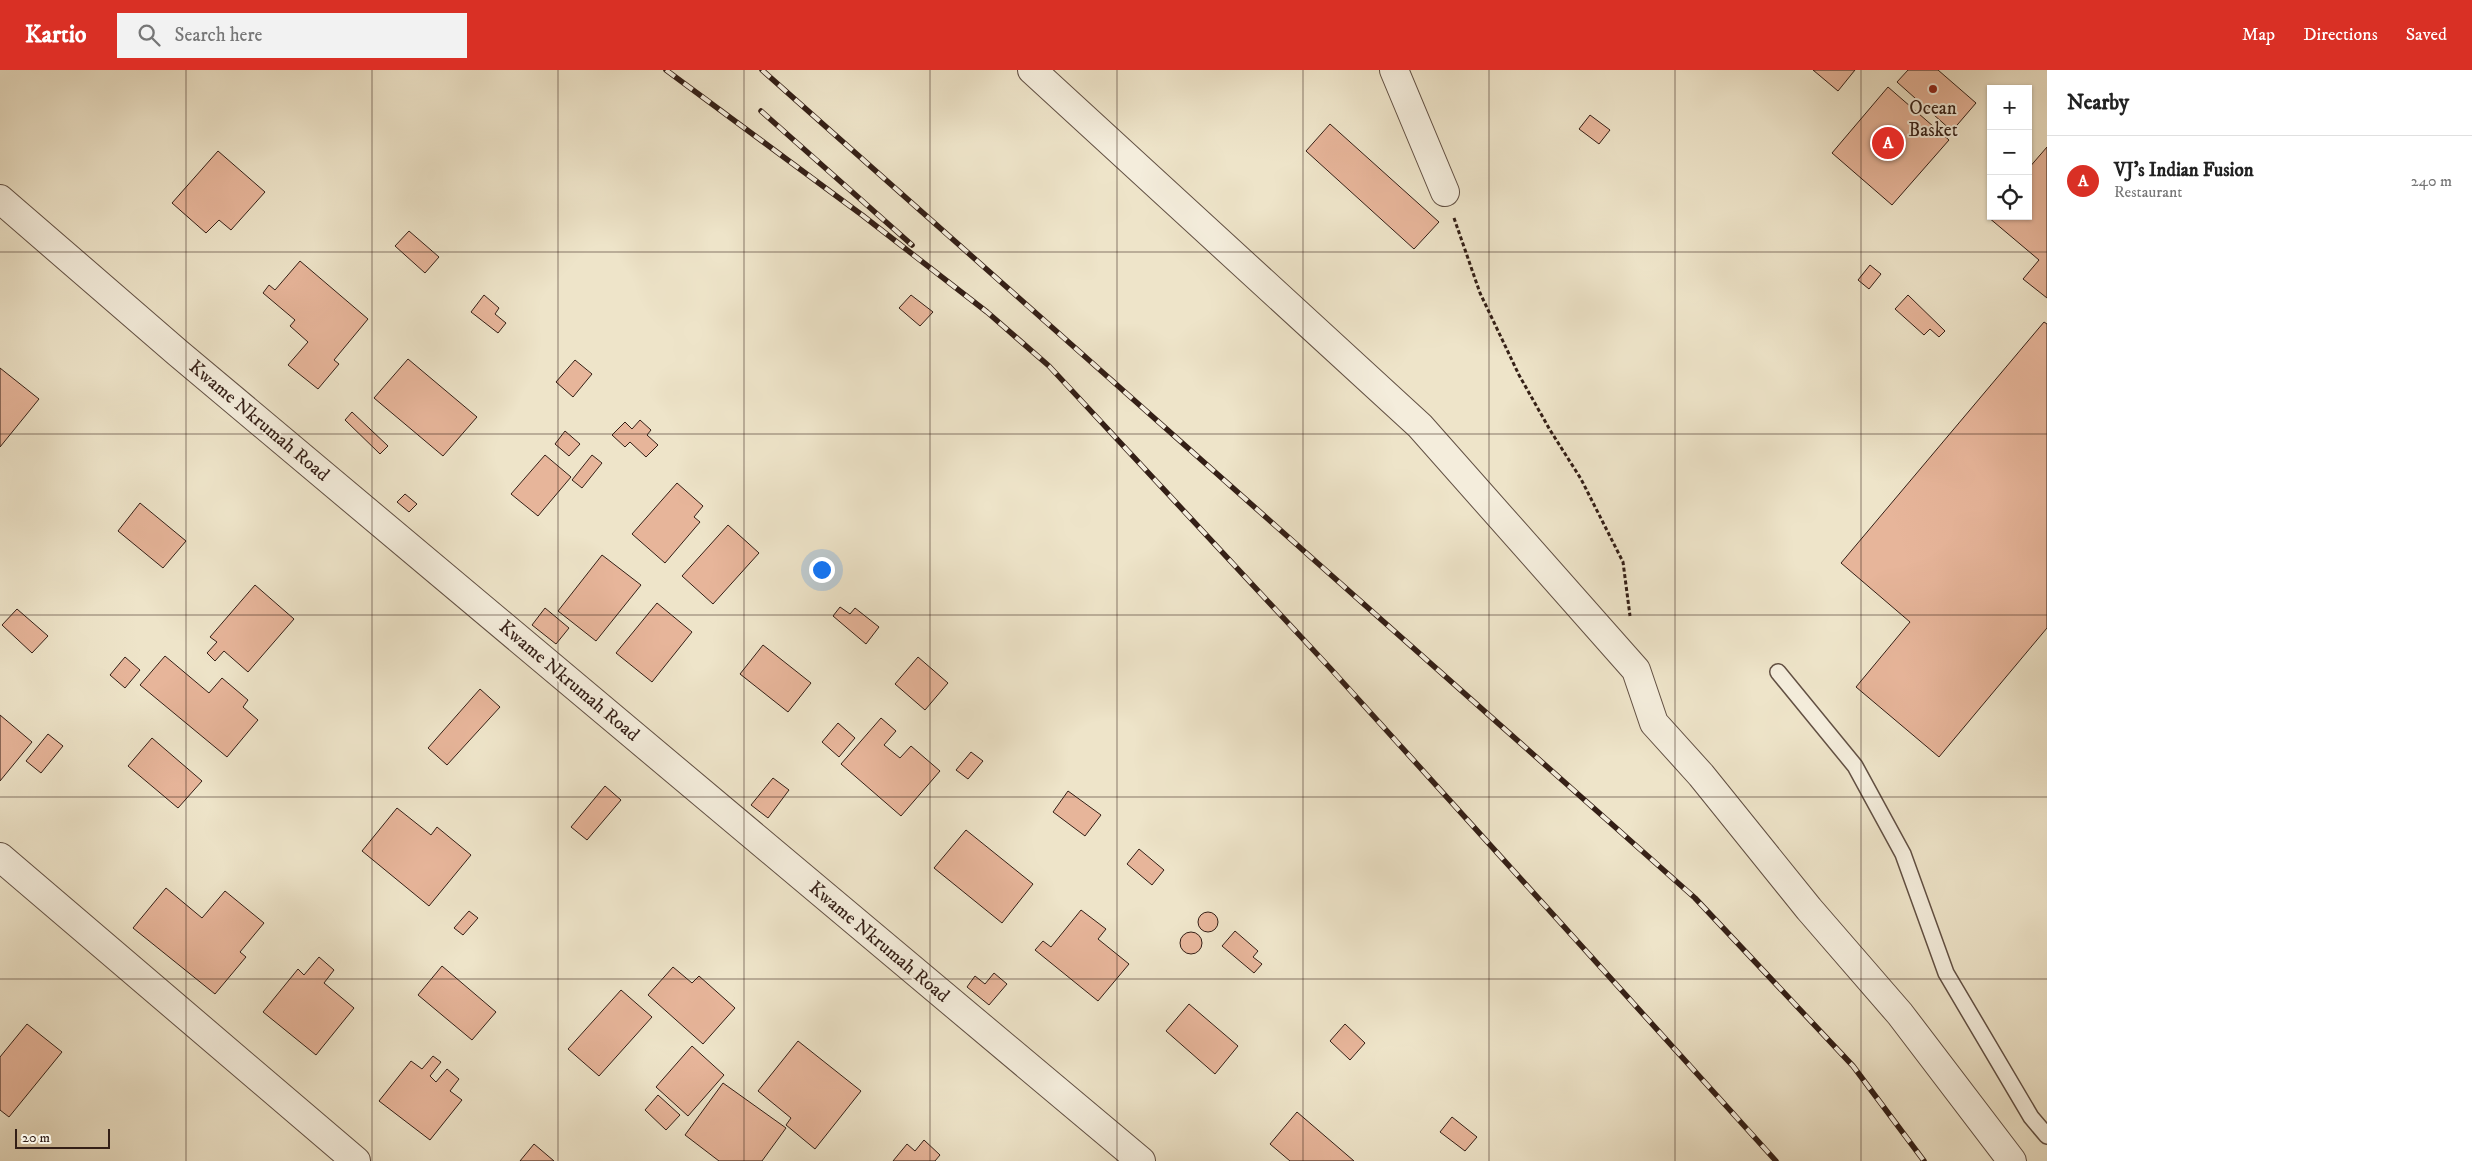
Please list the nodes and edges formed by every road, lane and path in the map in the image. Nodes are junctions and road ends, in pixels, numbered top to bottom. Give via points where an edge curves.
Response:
1 (1032, 70) edge
2 (1394, 70) edge
3 (1445, 192) joint
4 (0, 199) edge
5 (1630, 621) dead end
6 (1778, 672) dead end
7 (0, 857) edge
8 (2047, 1136) edge
9 (356, 1161) edge
10 (1141, 1161) edge
11 (2012, 1161) edge

1 - 11 street via 1426,433 1636,670 1654,723 1900,1014
2 - 3 street
3 - 5 path via 1480,293 1520,375 1581,479 1623,562
4 - 10 street, Kwame Nkrumah Road via 178,353
6 - 8 lane via 1855,766 1903,854 1946,973 2031,1117
7 - 9 street

